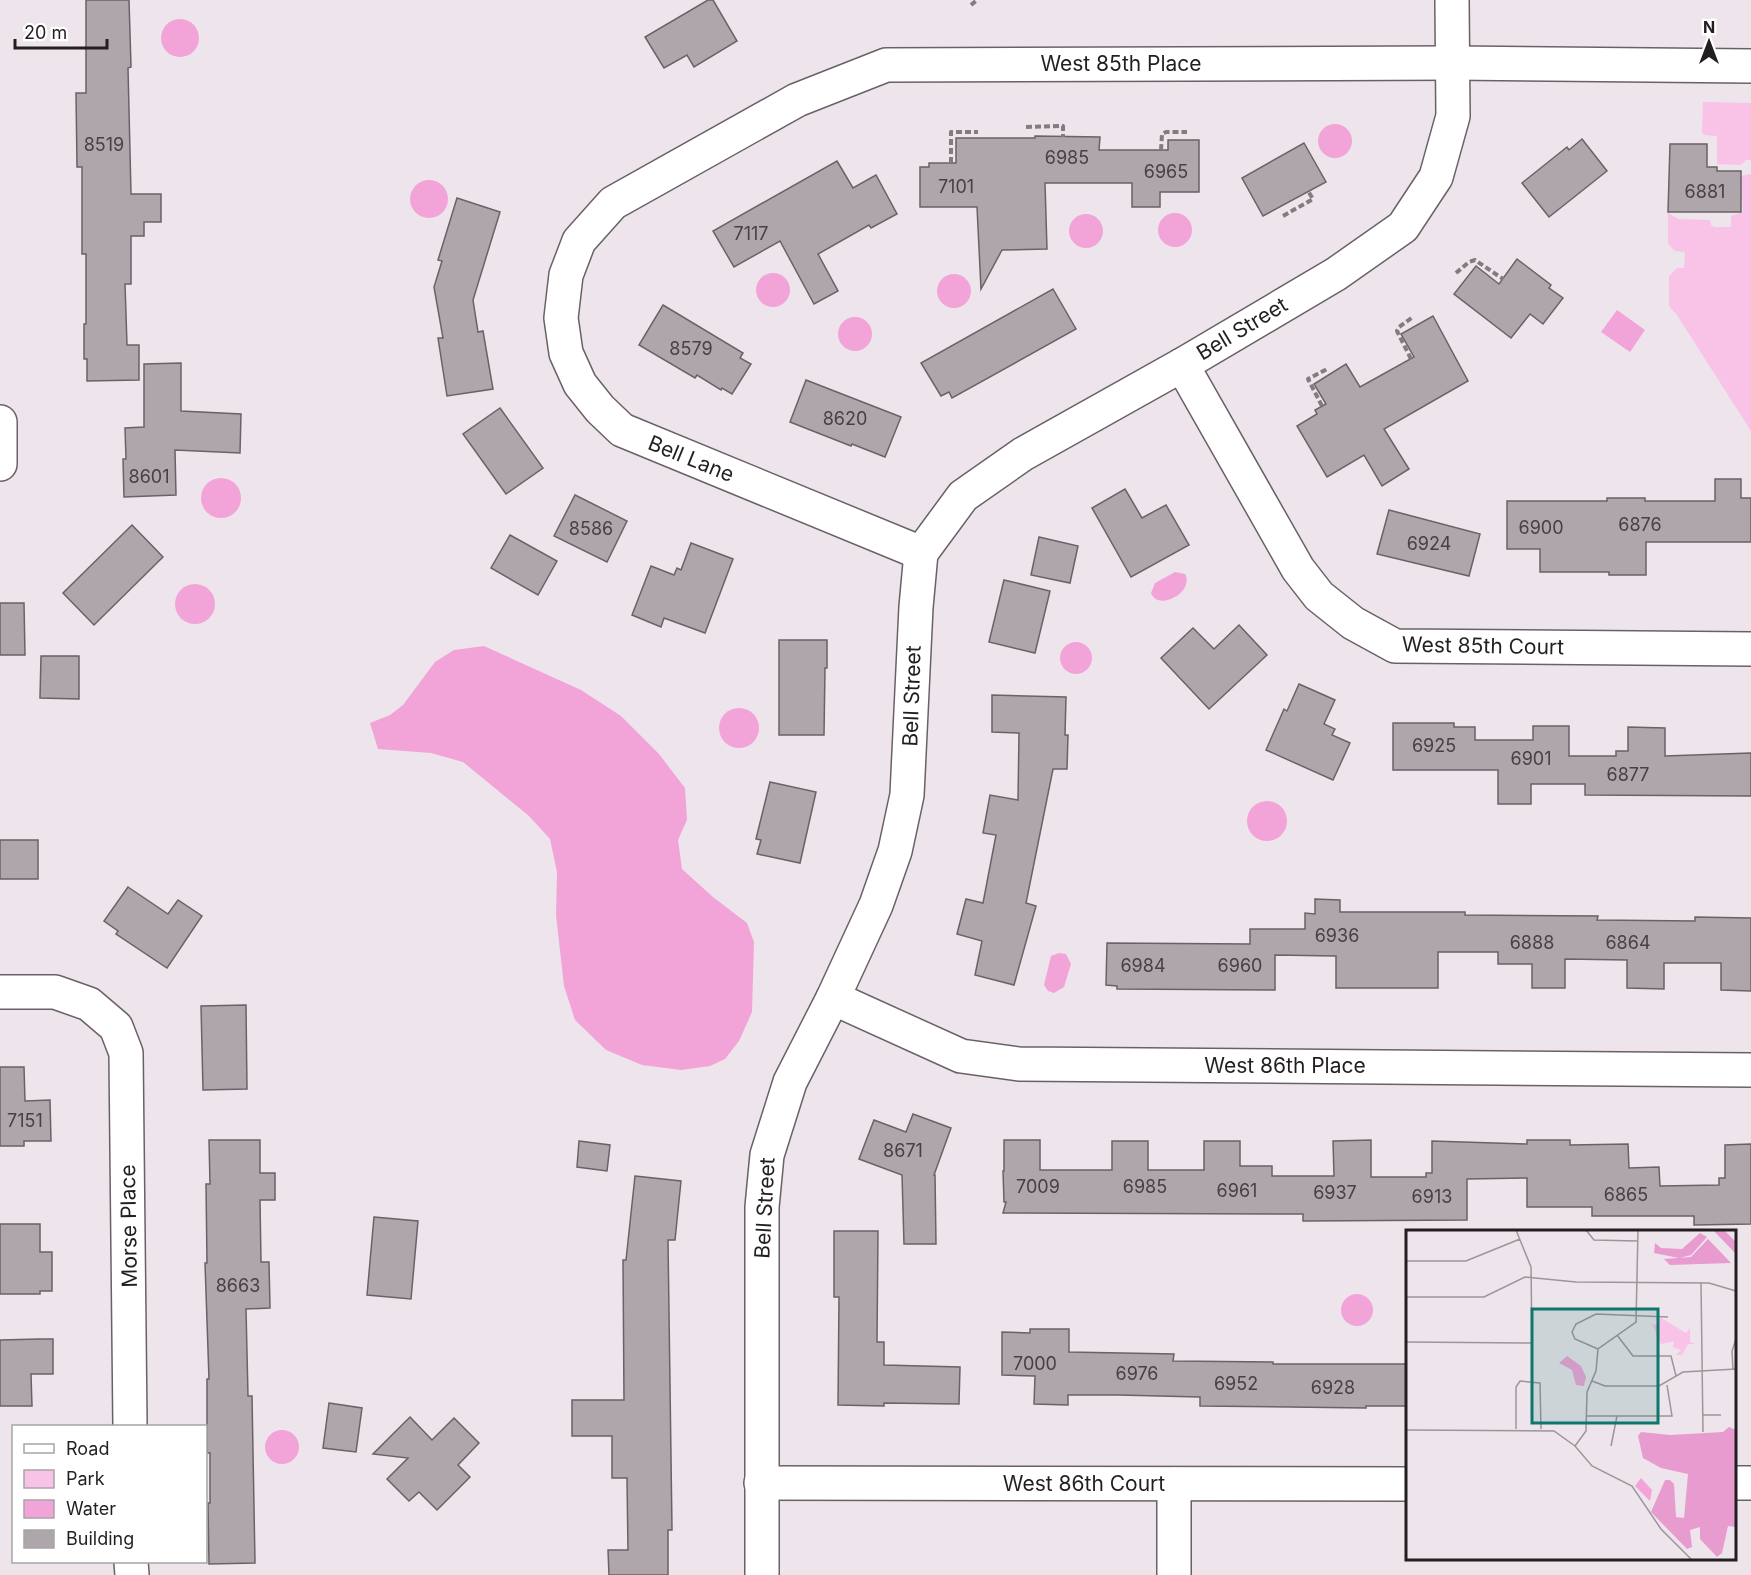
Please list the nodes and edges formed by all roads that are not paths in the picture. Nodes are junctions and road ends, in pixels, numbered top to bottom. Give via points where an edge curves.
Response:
1 (1452, 0) edge
2 (1453, 63) junction
3 (1751, 66) edge
4 (566, 275) joint
5 (1182, 365) junction
6 (0, 422) edge
7 (0, 464) edge
8 (921, 554) junction
9 (1751, 649) edge
10 (0, 992) edge
11 (833, 998) junction
12 (1751, 1070) edge
13 (130, 1425) edge
14 (761, 1483) junction
15 (1174, 1484) junction
16 (1406, 1484) edge
17 (762, 1575) edge
18 (1173, 1575) edge

1 - 2 street, Bell Street
2 - 3 street, West 85th Place
2 - 4 street, West 85th Place via 886,65 796,100 613,203 579,242
2 - 5 street, Bell Street via 1453,116 1436,177 1402,227 1336,274
4 - 8 street, Bell Lane via 561,318 566,353 580,384 622,430
5 - 8 street, Bell Street via 1023,454 963,496
5 - 9 street, West 85th Court via 1298,569 1319,596 1353,624 1395,646
6 - 7 street
8 - 11 street, Bell Street via 907,795 895,851 876,905
10 - 13 street, Morse Place via 55,992 89,1004 116,1027 126,1053
11 - 12 street, West 86th Place via 961,1056 1019,1064
11 - 14 street, Bell Street via 790,1082 767,1155 762,1207
14 - 15 street, West 86th Court
14 - 17 street, Bell Street
15 - 16 street, West 86th Court
15 - 18 street

